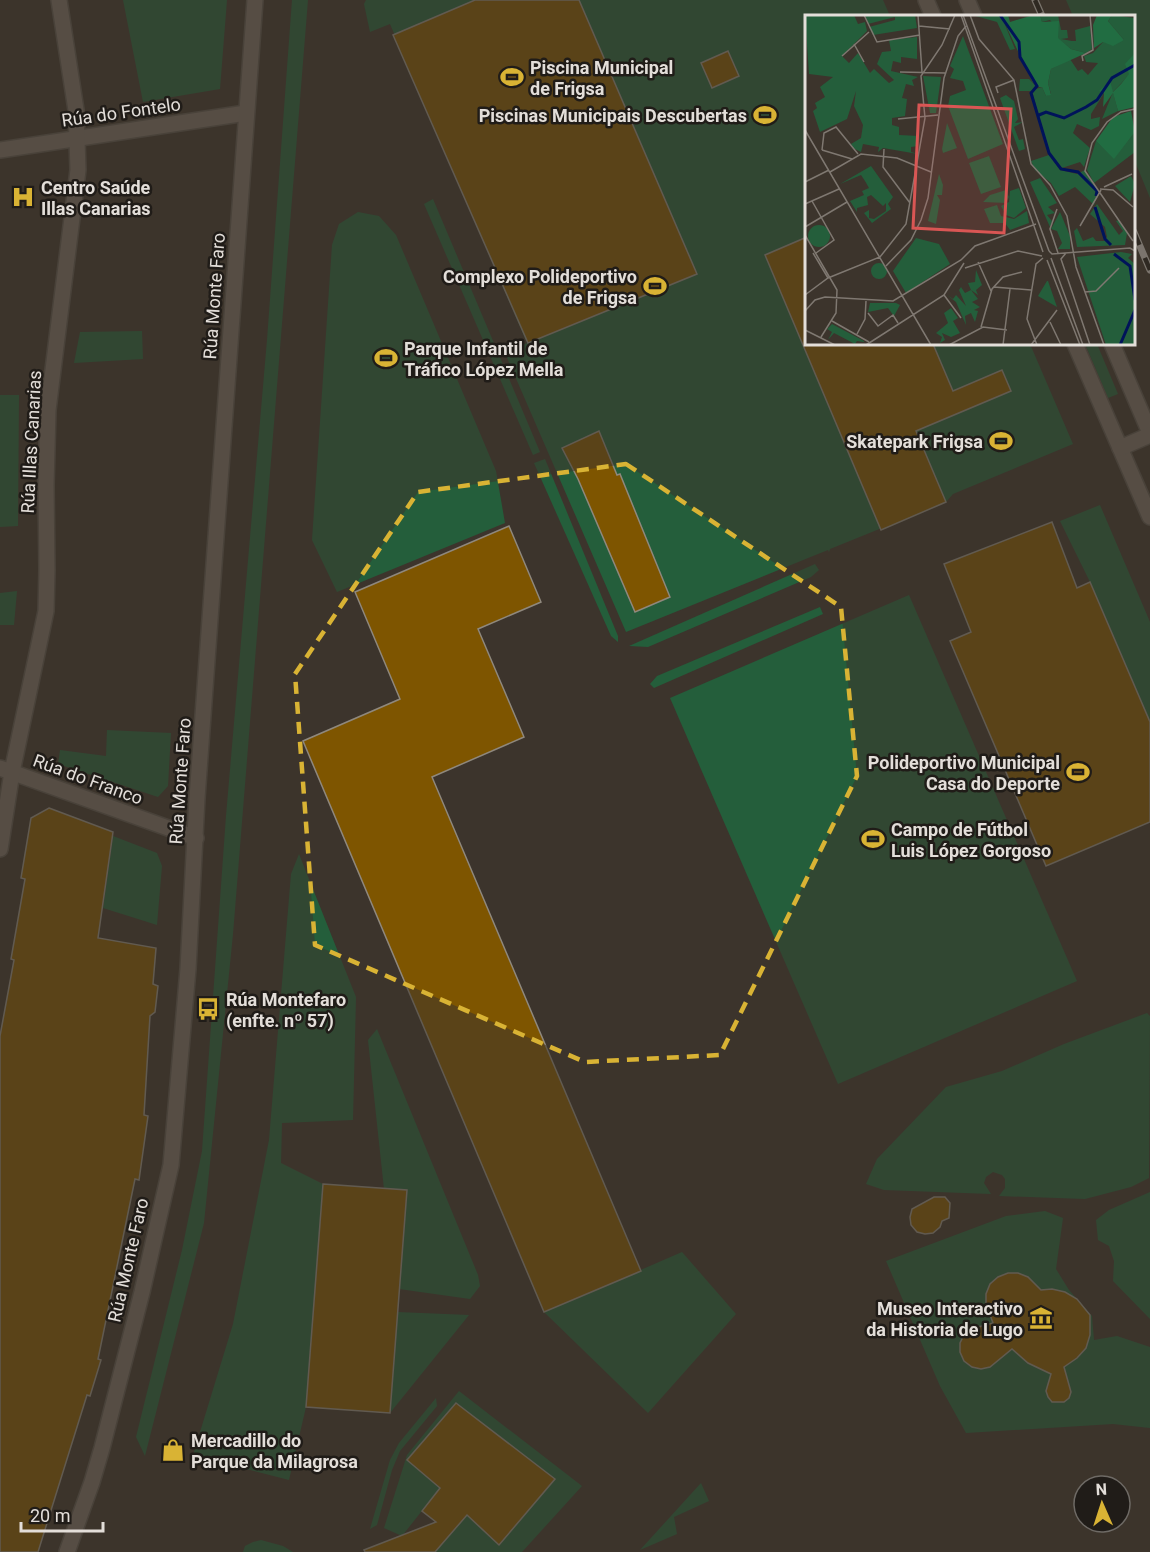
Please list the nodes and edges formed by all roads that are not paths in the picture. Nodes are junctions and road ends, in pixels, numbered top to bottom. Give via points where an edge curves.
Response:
1 (58, 0) edge
2 (255, 0) edge
3 (926, 0) edge
4 (967, 0) edge
5 (933, 15) edge
6 (974, 15) edge
7 (246, 113) junction
8 (79, 138) junction
9 (0, 150) edge
10 (1075, 345) edge
11 (1112, 345) edge
12 (1150, 434) edge
13 (1120, 448) junction
14 (1150, 517) edge
15 (6, 770) edge
16 (196, 838) junction
17 (0, 849) edge
18 (68, 1552) edge

1 - 8 street, Rúa Illas Canarias
2 - 7 street, Rúa Monte Faro
3 - 5 street
4 - 6 street
7 - 8 street, Rúa do Fontelo
7 - 16 street, Rúa Monte Faro
8 - 9 street, Rúa do Fontelo
8 - 15 street, Rúa Illas Canarias via 48,410 46,611
10 - 13 street
11 - 12 street
12 - 13 street
13 - 14 street
15 - 16 street, Rúa do Franco
15 - 17 street, Rúa Illas Canarias
16 - 18 street, Rúa Monte Faro via 171,1165 102,1448

